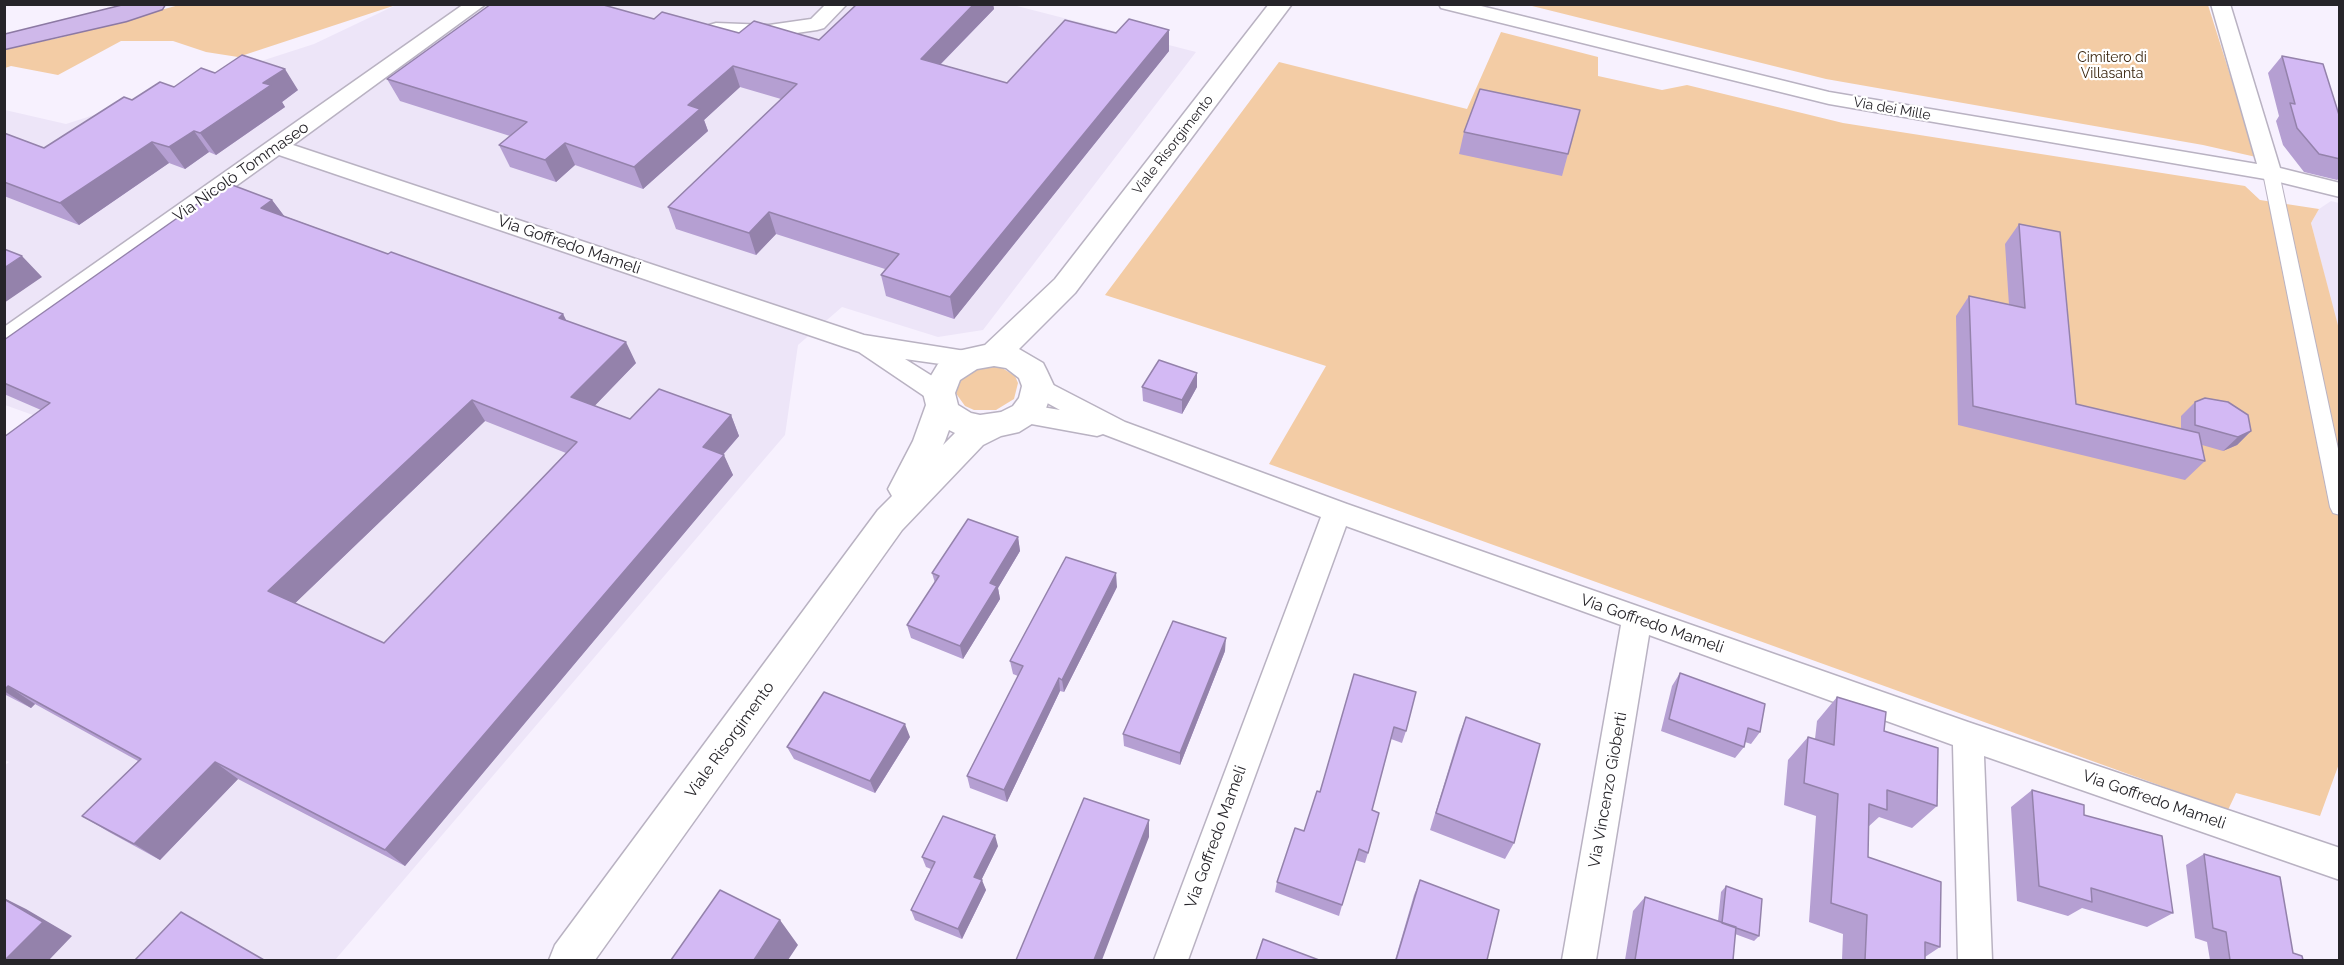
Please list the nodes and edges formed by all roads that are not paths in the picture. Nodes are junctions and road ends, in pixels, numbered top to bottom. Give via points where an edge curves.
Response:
1 (86, 4) edge
2 (154, 4) edge
3 (477, 4) edge
4 (838, 4) edge
5 (1281, 4) edge
6 (1448, 4) edge
7 (2220, 4) edge
8 (4, 23) edge
9 (716, 28) edge
10 (4, 42) edge
11 (276, 147) junction
12 (2271, 173) junction
13 (2340, 190) edge
14 (1065, 286) junction
15 (4, 340) edge
16 (862, 344) junction
17 (981, 357) junction
18 (1035, 379) junction
19 (940, 399) junction
20 (1024, 414) junction
21 (991, 427) junction
22 (1116, 429) junction
23 (2340, 507) edge
24 (1337, 512) junction
25 (890, 520) junction
26 (1637, 618) junction
27 (1968, 736) junction
28 (2340, 864) edge
29 (570, 960) edge
30 (1171, 960) edge
31 (1579, 960) edge
32 (1975, 960) edge

1 - 8 highway
2 - 10 highway
3 - 11 street, Via Nicolò Tommaseo
4 - 9 street via 817,24 769,31
5 - 14 street, Viale Risorgimento
6 - 12 street, Via dei Mille via 1828,98
7 - 12 street
11 - 15 street, Via Nicolò Tommaseo
11 - 16 street, Via Goffredo Mameli
12 - 13 street, Via dei Mille
12 - 23 street
14 - 17 street, Viale Risorgimento
14 - 18 street, Viale Risorgimento via 1039,336
16 - 17 street, Via Goffredo Mameli
16 - 19 street, Via Goffredo Mameli
17 - 18 street via 1015,359
17 - 19 street via 949,372 941,384
18 - 20 street via 1034,403
18 - 22 street, Via Goffredo Mameli
19 - 21 street via 947,413 963,424
19 - 25 street, Viale Risorgimento via 929,441
20 - 21 street
20 - 22 street, Via Goffredo Mameli
21 - 25 street, Viale Risorgimento via 972,436
22 - 24 street, Via Goffredo Mameli
24 - 26 street, Via Goffredo Mameli
24 - 30 street, Via Goffredo Mameli
25 - 29 street, Viale Risorgimento
26 - 27 street, Via Goffredo Mameli
26 - 31 street, Via Vincenzo Gioberti
27 - 28 street, Via Goffredo Mameli
27 - 32 street

